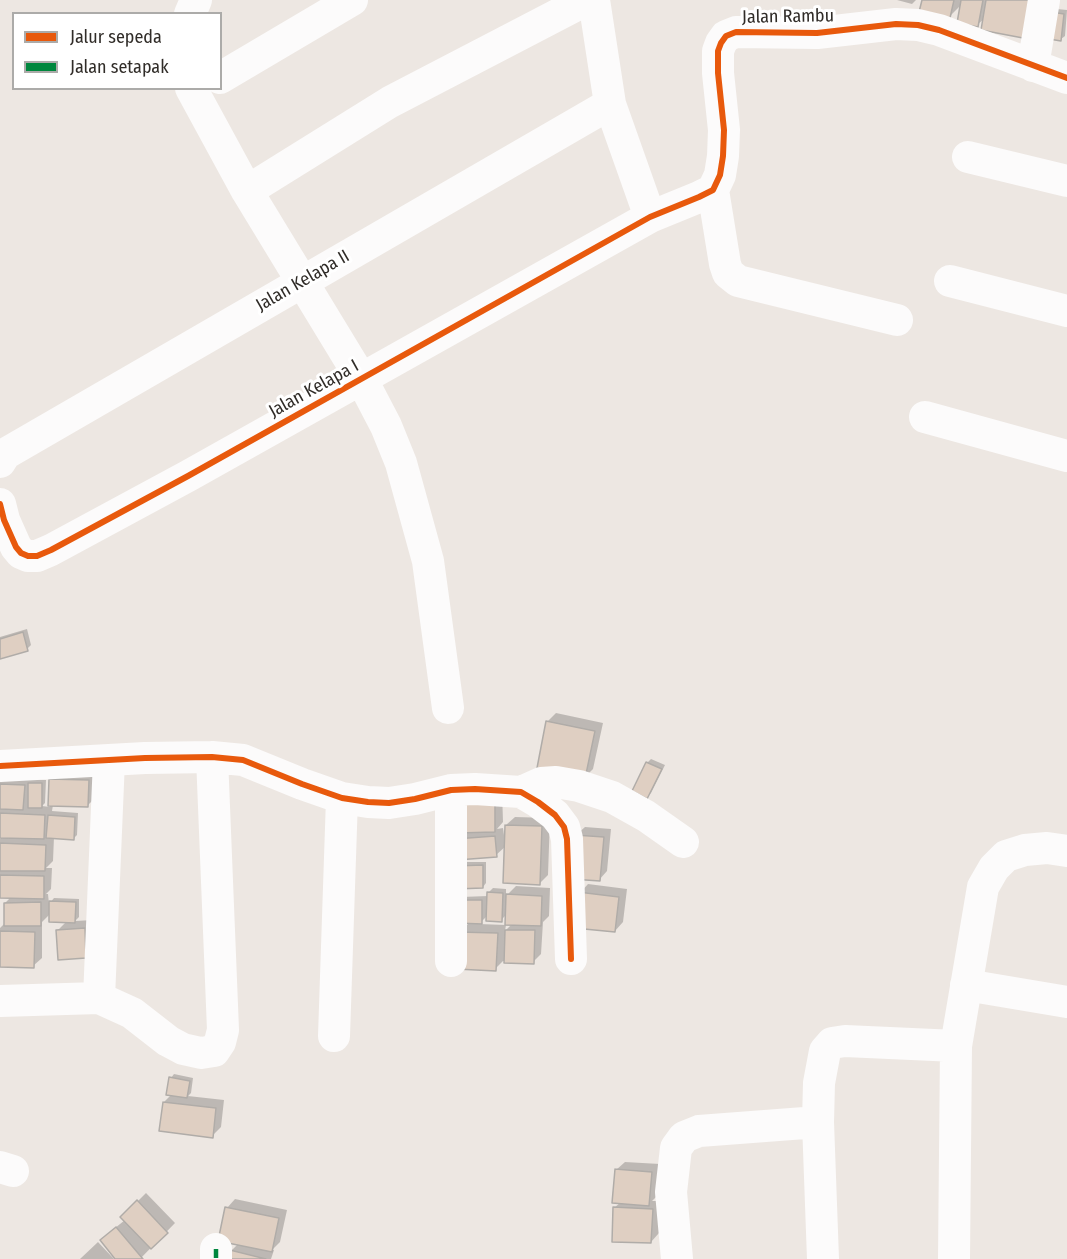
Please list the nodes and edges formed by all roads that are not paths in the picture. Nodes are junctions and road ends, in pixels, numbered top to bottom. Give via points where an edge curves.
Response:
1 (352, 0) edge
2 (586, 0) edge
3 (594, 0) edge
4 (1044, 0) edge
5 (1033, 66) junction
6 (222, 77) edge
7 (1067, 78) edge
8 (196, 90) edge
9 (610, 104) junction
10 (968, 157) dead end
11 (1067, 182) edge
12 (713, 190) junction
13 (247, 191) junction
14 (650, 217) junction
15 (950, 281) dead end
16 (303, 282) junction
17 (1067, 311) edge
18 (897, 320) dead end
19 (362, 380) junction
20 (925, 417) dead end
21 (1067, 456) edge
22 (0, 462) edge
23 (1, 516) edge
24 (448, 708) dead end
25 (212, 757) junction
26 (109, 760) junction
27 (0, 766) edge
28 (451, 790) junction
29 (521, 792) junction
30 (342, 798) junction
31 (683, 842) dead end
32 (1067, 851) edge
33 (571, 959) dead end
34 (451, 961) dead end
35 (966, 985) junction
36 (99, 998) junction
37 (0, 1000) edge
38 (1067, 1002) edge
39 (334, 1036) dead end
40 (956, 1046) junction
41 (818, 1122) junction
42 (677, 1259) edge
43 (823, 1259) edge
44 (954, 1259) edge

1 - 6 street
2 - 13 street via 390,102
3 - 9 street
4 - 5 street
5 - 7 street, Jalan Rambu
5 - 12 street, Jalan Rambu via 918,25 817,33 736,32 726,36 718,51 724,129 720,175
8 - 13 street
9 - 14 street
9 - 16 street, Jalan Kelapa II
10 - 11 street
12 - 14 street
12 - 18 street via 725,264 728,273 738,281
13 - 16 street
14 - 19 street, Jalan Kelapa I
15 - 17 street
16 - 19 street
16 - 22 street, Jalan Kelapa II via 6,454
19 - 23 street, Jalan Kelapa I via 38,556 21,553
19 - 24 street via 386,426 414,505 428,561
20 - 21 street
25 - 26 street
25 - 30 street via 243,760
25 - 36 street via 223,1013 220,1042 214,1051 183,1049 132,1013
26 - 27 street
26 - 36 street
28 - 29 street
28 - 30 street via 389,803
28 - 34 street
29 - 31 street via 541,783 579,786 612,797
29 - 33 street via 555,815 564,827
30 - 39 street
32 - 35 street via 1025,850 1006,856 994,868 983,887
35 - 38 street
35 - 40 street
36 - 37 street
40 - 41 street via 832,1043 821,1065
40 - 44 street
41 - 42 street via 699,1131 684,1137 676,1148 671,1192
41 - 43 street

